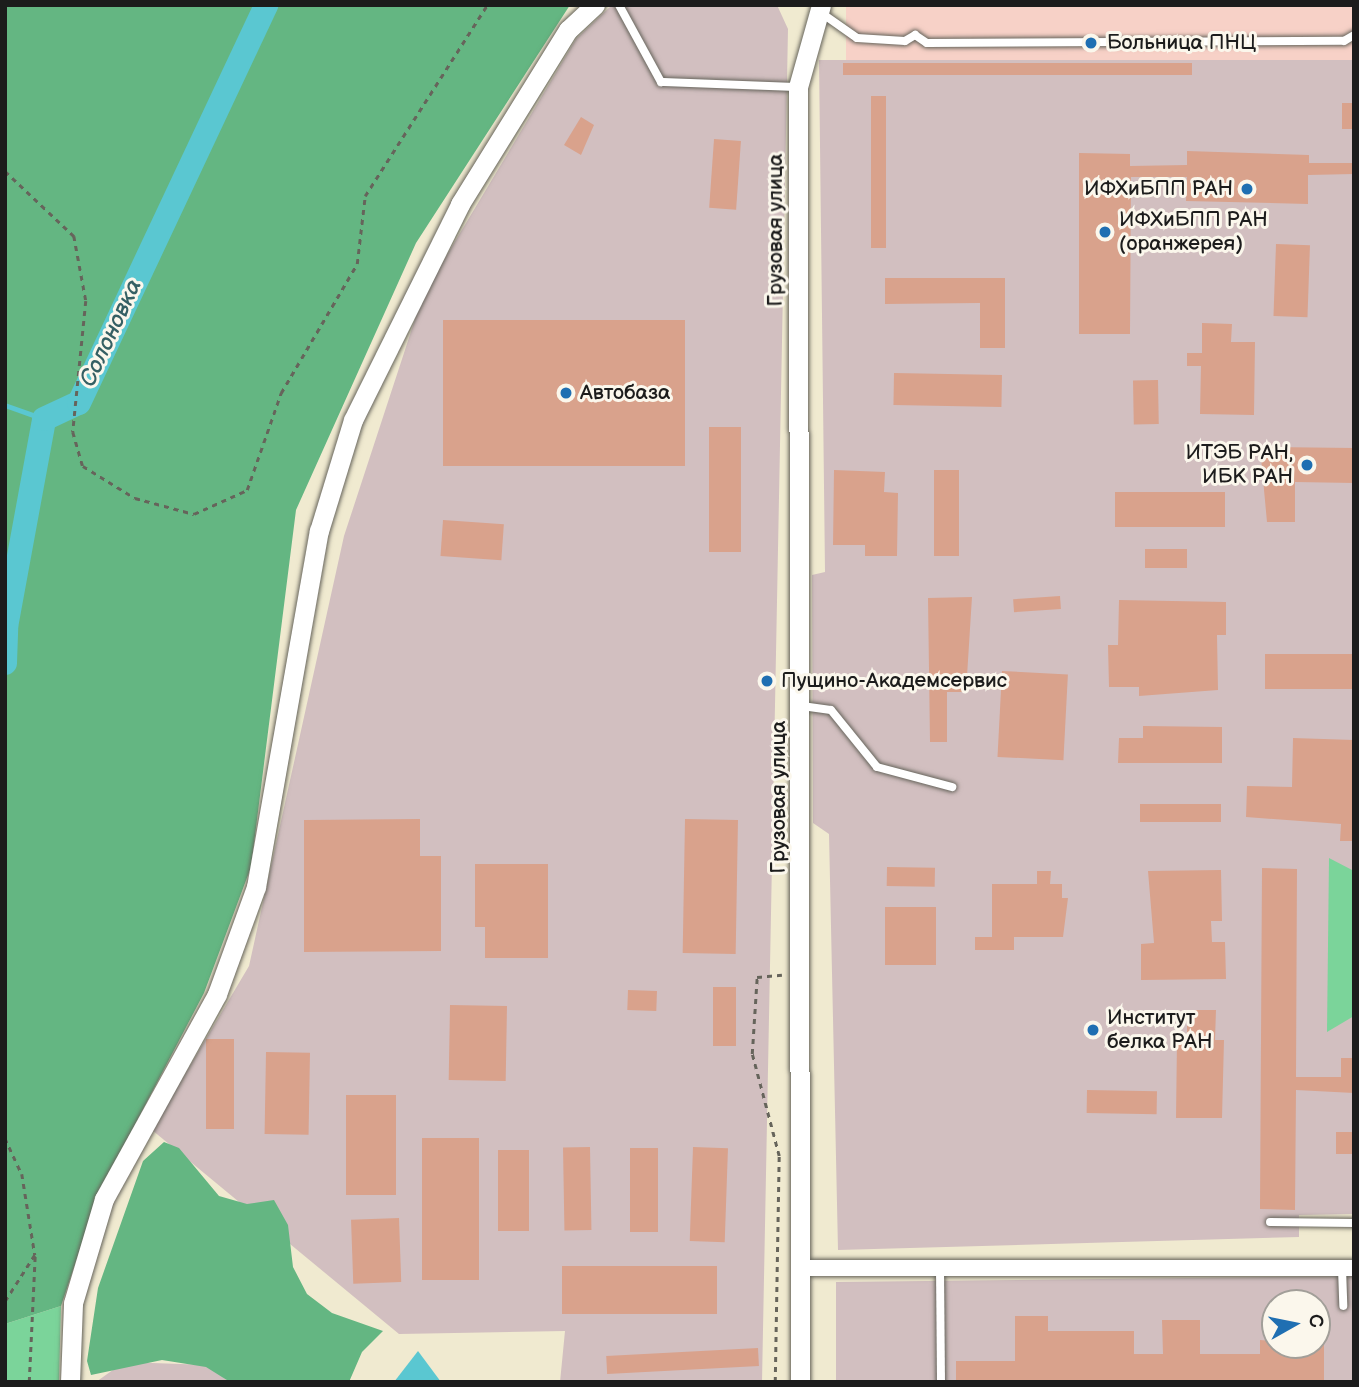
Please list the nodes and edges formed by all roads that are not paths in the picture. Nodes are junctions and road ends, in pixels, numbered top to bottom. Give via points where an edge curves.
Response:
1 (595, 5) edge
2 (619, 5) edge
3 (820, 8) edge
4 (1354, 35) edge
5 (798, 87) junction
6 (802, 706) junction
7 (952, 787) dead end
8 (1270, 1222) dead end
9 (1354, 1223) edge
10 (800, 1268) junction
11 (940, 1268) junction
12 (1348, 1268) edge
13 (1343, 1306) dead end
14 (70, 1382) edge
15 (800, 1382) edge
16 (941, 1382) edge

1 - 14 street via 568,30 460,204 353,420 319,531 256,887 217,994 104,1199 73,1303
2 - 5 lane via 661,82
3 - 4 lane via 857,38 905,41 915,35 928,43 1344,41
3 - 5 street, Грузовая улица
5 - 6 street, Грузовая улица
6 - 7 lane via 831,710 877,767
6 - 10 street, Грузовая улица
8 - 9 lane
10 - 11 street
10 - 15 street, Грузовая улица
11 - 12 street
11 - 16 lane
12 - 13 lane

